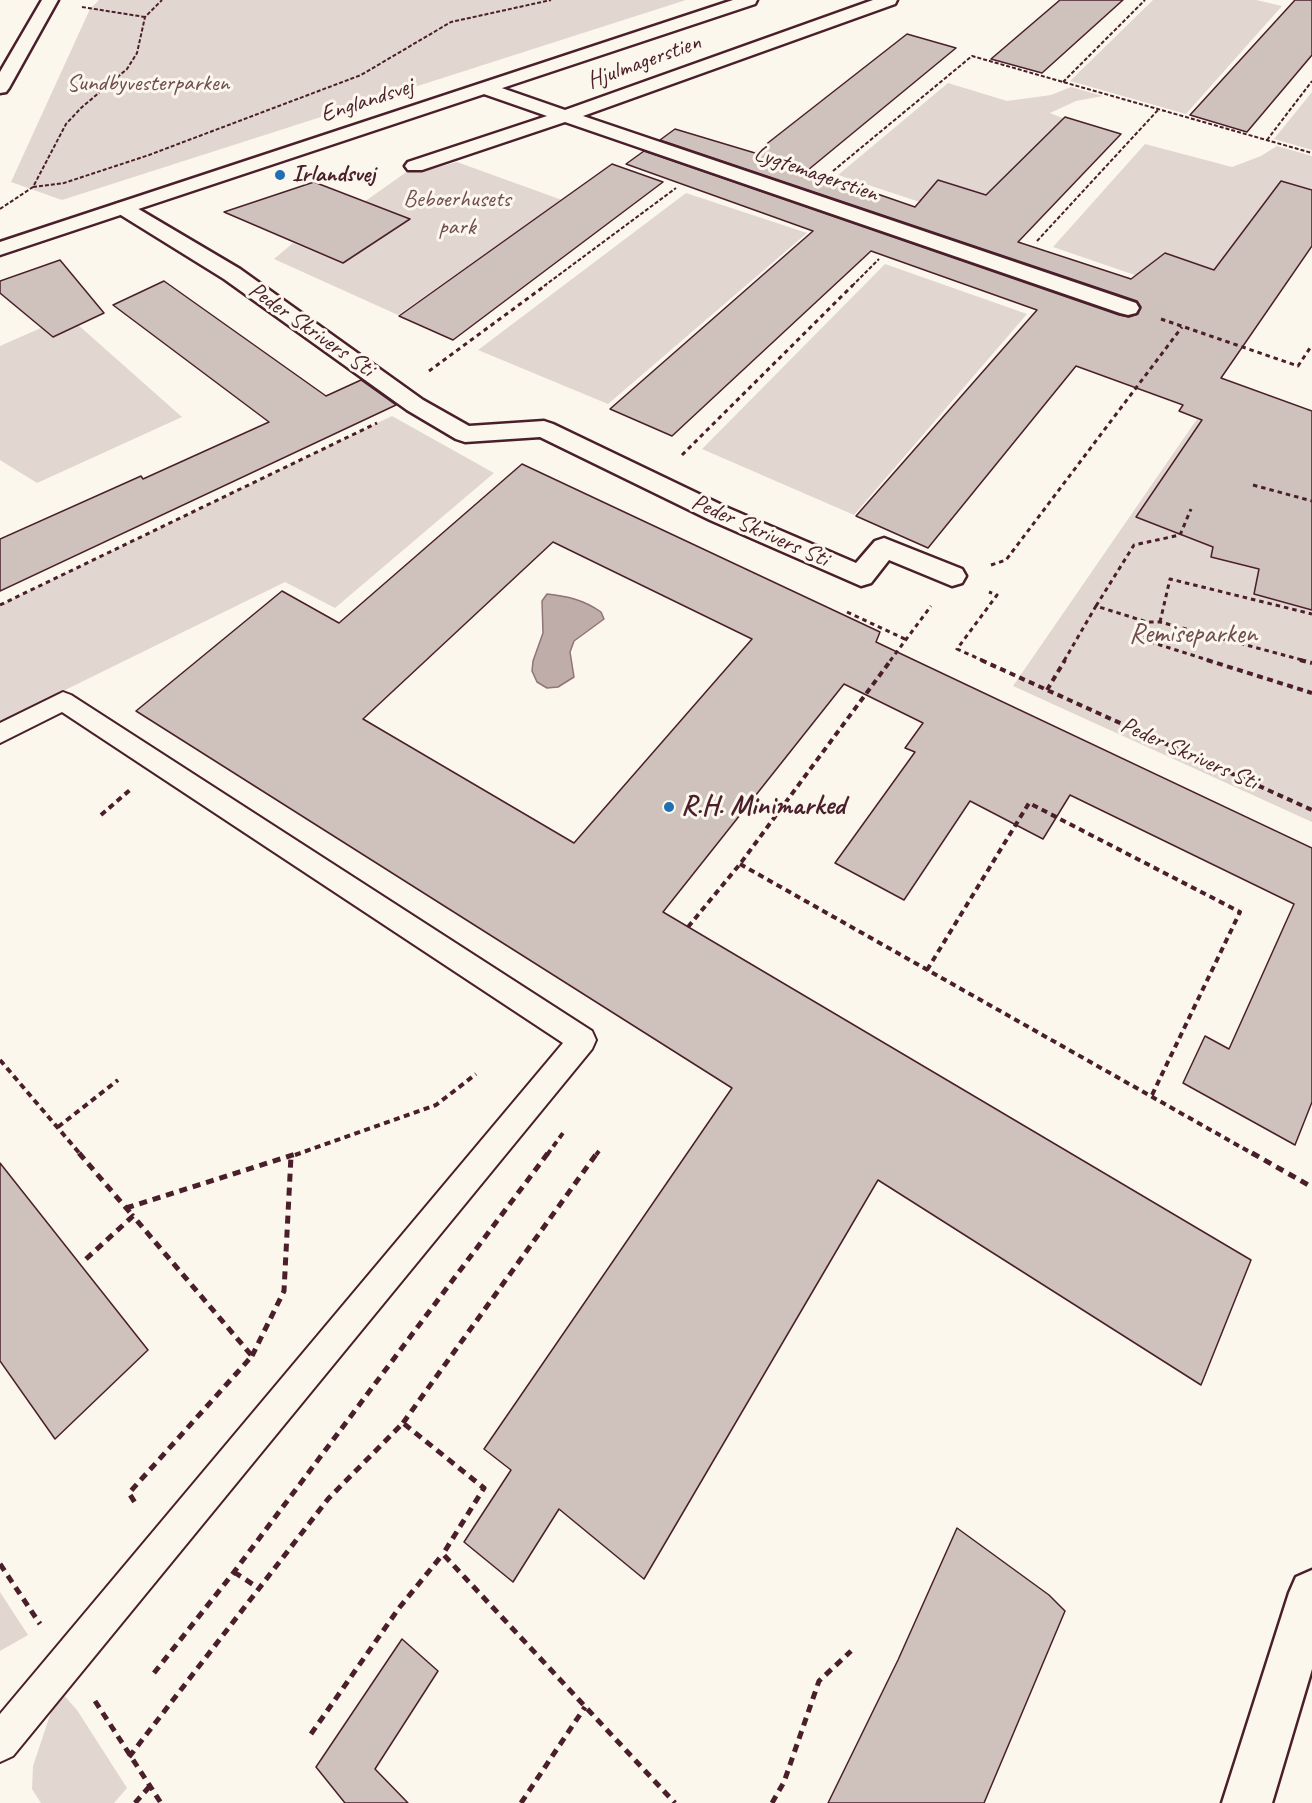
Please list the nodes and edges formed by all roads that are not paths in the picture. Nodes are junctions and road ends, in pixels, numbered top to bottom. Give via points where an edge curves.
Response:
1 (45, 0) edge
2 (749, 0) edge
3 (889, 0) edge
4 (0, 88) edge
5 (487, 89) junction
6 (565, 116) junction
7 (415, 166) dead end
8 (123, 207) junction
9 (0, 249) edge
10 (1128, 308) road end
11 (952, 576) road end
12 (0, 734) edge
13 (1312, 1593) edge
14 (0, 1743) edge
15 (1247, 1803) edge

1 - 4 street
2 - 5 street, Englandsvej
3 - 6 street, Hjulmagerstien
5 - 6 street, Lygtemagerstien
5 - 8 street, Englandsvej
6 - 7 street, Hjulmagerstien
6 - 10 street, Lygtemagerstien
8 - 9 street, Englandsvej
8 - 11 street, Peder Skrivers Sti via 232,274 407,399 465,434 544,429 861,576 885,547
12 - 14 lane via 63,701 582,1040
13 - 15 street

